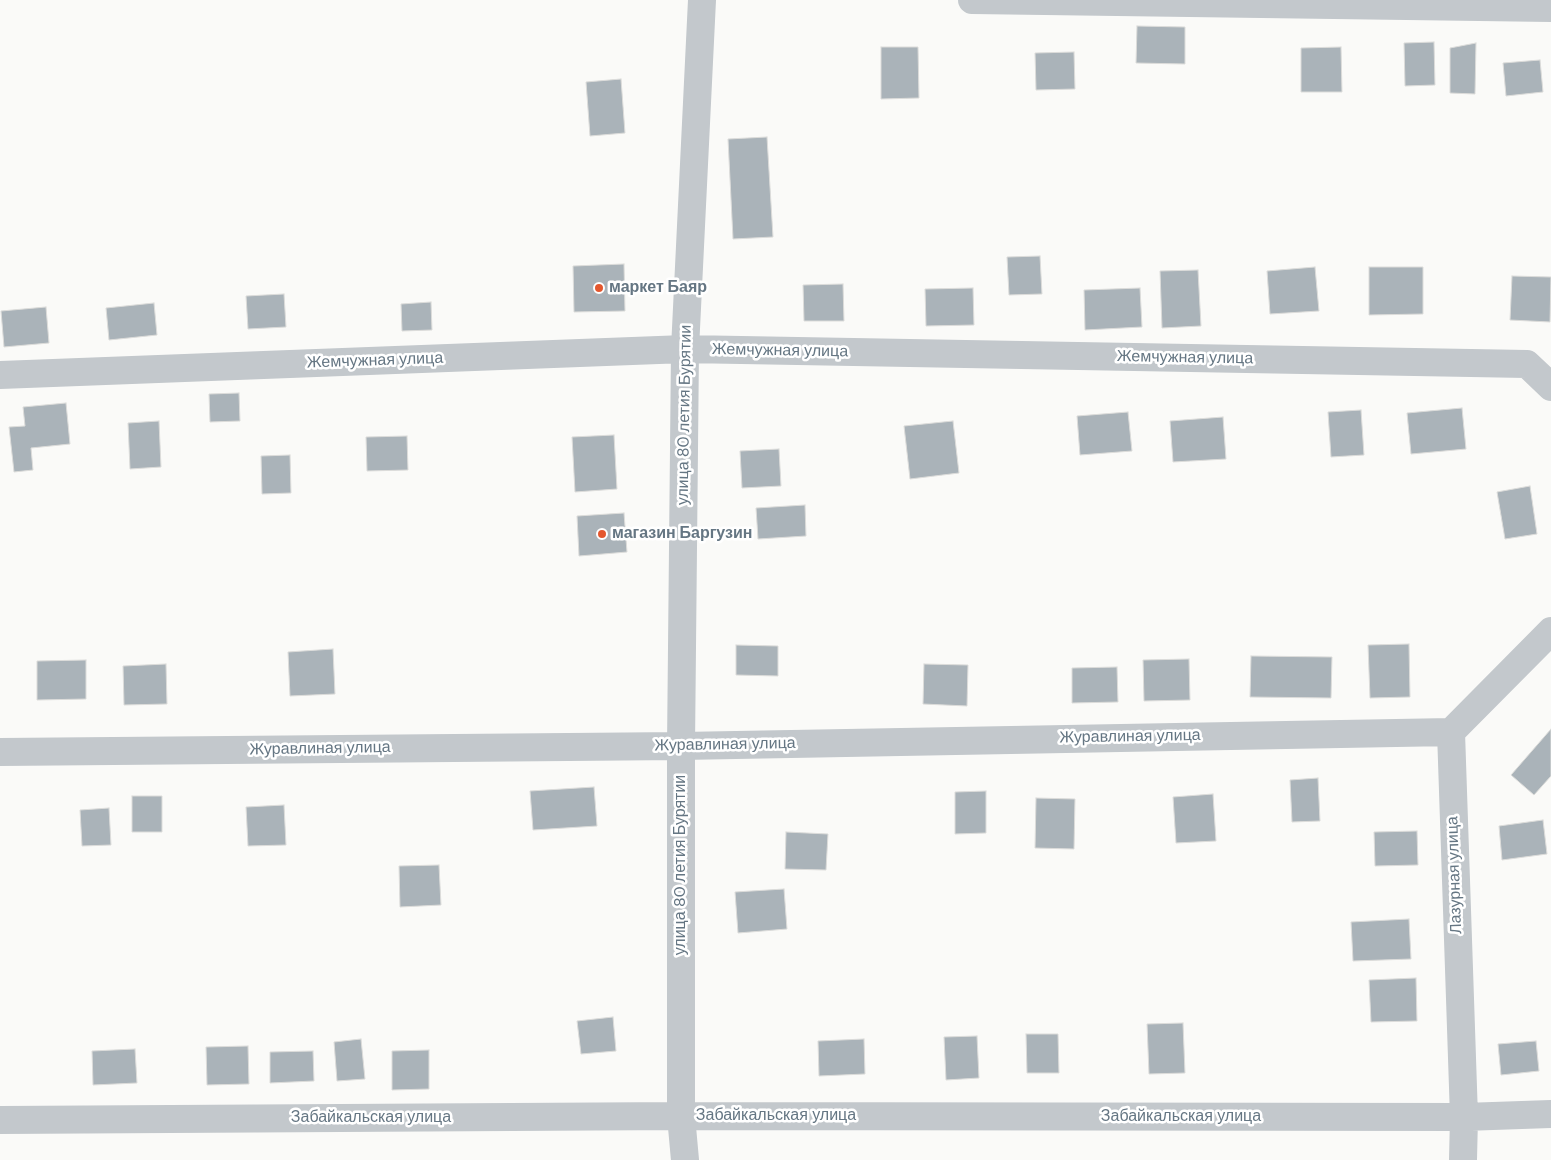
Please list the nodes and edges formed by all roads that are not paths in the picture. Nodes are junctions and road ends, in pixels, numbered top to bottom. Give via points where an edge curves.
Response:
1 (702, 0) edge
2 (972, 0) edge
3 (1551, 8) edge
4 (686, 349) junction
5 (0, 375) edge
6 (1551, 387) edge
7 (1551, 631) edge
8 (1451, 732) junction
9 (681, 746) junction
10 (0, 752) edge
11 (1551, 1114) edge
12 (680, 1116) junction
13 (1464, 1117) junction
14 (0, 1120) edge
15 (685, 1160) edge
16 (1463, 1160) edge

1 - 4 street, улица 80 летия Бурятии
2 - 3 street
4 - 5 street, Жемчужная улица
4 - 6 street, Жемчужная улица via 1527,364
4 - 9 street, улица 80 летия Бурятии
7 - 8 street
8 - 9 street, Журавлиная улица
8 - 13 street, Лазурная улица
9 - 10 street, Журавлиная улица
9 - 12 street, улица 80 летия Бурятии
11 - 13 street, Забайкальская улица
12 - 13 street, Забайкальская улица
12 - 14 street, Забайкальская улица
12 - 15 street, улица 80 летия Бурятии
13 - 16 street, Лазурная улица

